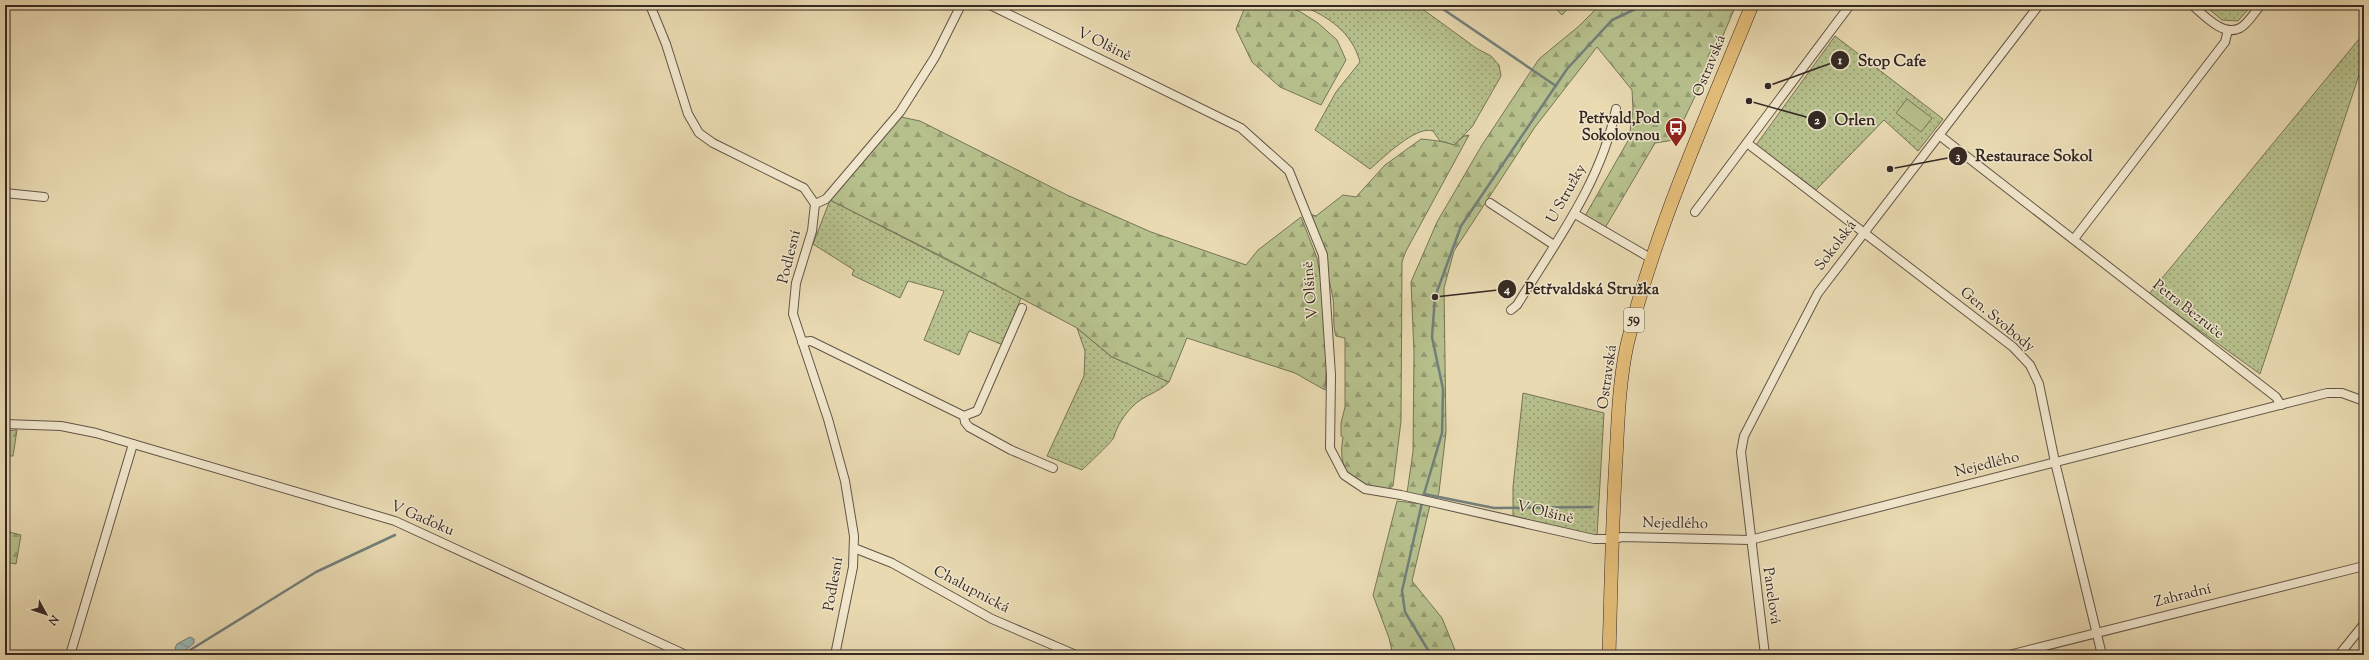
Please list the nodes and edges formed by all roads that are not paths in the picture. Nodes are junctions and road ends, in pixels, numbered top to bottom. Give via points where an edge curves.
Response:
1 (650, 5) edge
2 (961, 5) edge
3 (990, 5) edge
4 (1752, 5) edge
5 (1850, 5) edge
6 (2038, 5) edge
7 (2192, 5) edge
8 (2261, 5) edge
9 (2228, 30) junction
10 (1616, 109) dead end
11 (1939, 135) junction
12 (1747, 143) junction
13 (5, 192) edge
14 (44, 196) dead end
15 (1490, 203) dead end
16 (815, 204) junction
17 (1695, 212) dead end
18 (1575, 214) junction
19 (1864, 233) junction
20 (2074, 239) junction
21 (1554, 245) junction
22 (1652, 259) junction
23 (1022, 308) dead end
24 (1511, 310) dead end
25 (802, 342) junction
26 (2364, 401) edge
27 (2281, 405) junction
28 (964, 416) junction
29 (5, 424) edge
30 (133, 444) junction
31 (2055, 462) junction
32 (1053, 468) dead end
33 (1613, 539) junction
34 (1750, 540) junction
35 (854, 548) junction
36 (2364, 566) edge
37 (2364, 624) edge
38 (2096, 632) junction
39 (70, 655) edge
40 (686, 655) edge
41 (835, 655) edge
42 (1076, 655) edge
43 (1609, 655) edge
44 (1765, 655) edge
45 (2009, 655) edge
46 (2102, 655) edge
47 (2338, 655) edge

1 - 16 street via 666,44 688,114 699,133 713,143 804,188
2 - 16 street via 935,57 900,112 826,199
3 - 33 street, V Olšině via 1241,128 1289,171 1323,255 1331,375 1330,448 1344,475 1365,489 1594,539
4 - 22 main road, Ostravská / 59
5 - 12 street
6 - 11 street, Sokolská
7 - 9 street via 2214,24
8 - 9 street via 2240,28
9 - 20 street via 2225,42
10 - 18 street, U Stružky via 1603,158
11 - 19 street, Sokolská
11 - 20 street, Petra Bezruče
12 - 17 street
12 - 19 street, Gen. Svobody
13 - 14 street
15 - 21 street, U Stružky
16 - 25 street, Podlesní via 812,231 796,283 794,314
18 - 21 street, U Stružky
18 - 22 street
19 - 31 street, Gen. Svobody via 2014,347 2030,365 2040,384
19 - 34 street, Sokolská via 1818,293 1744,436 1741,452
20 - 27 street, Petra Bezruče via 2276,397
21 - 24 street, U Stružky via 1517,305
22 - 33 main road, Ostravská / 59 via 1627,345 1620,387
23 - 28 street via 977,411
25 - 28 street via 811,341
25 - 35 street, Podlesní via 828,419 845,481
26 - 27 street, Nejedlého via 2342,393
27 - 31 street, Nejedlého
28 - 32 street via 969,427 1011,450
29 - 30 street, V Gaďoku via 61,426
30 - 39 street
30 - 40 street, V Gaďoku via 395,521
31 - 34 street, Nejedlého
31 - 38 street, Gen. Svobody
33 - 34 street, Nejedlého via 1622,537
33 - 43 main road, Ostravská / 59
34 - 44 street, Panelová
35 - 41 street, Podlesní via 853,568
35 - 42 street, Chalupnická via 892,564 992,619
36 - 38 street, Zahradní
37 - 47 street
38 - 45 street, Zahradní
38 - 46 street, Gen. Svobody

